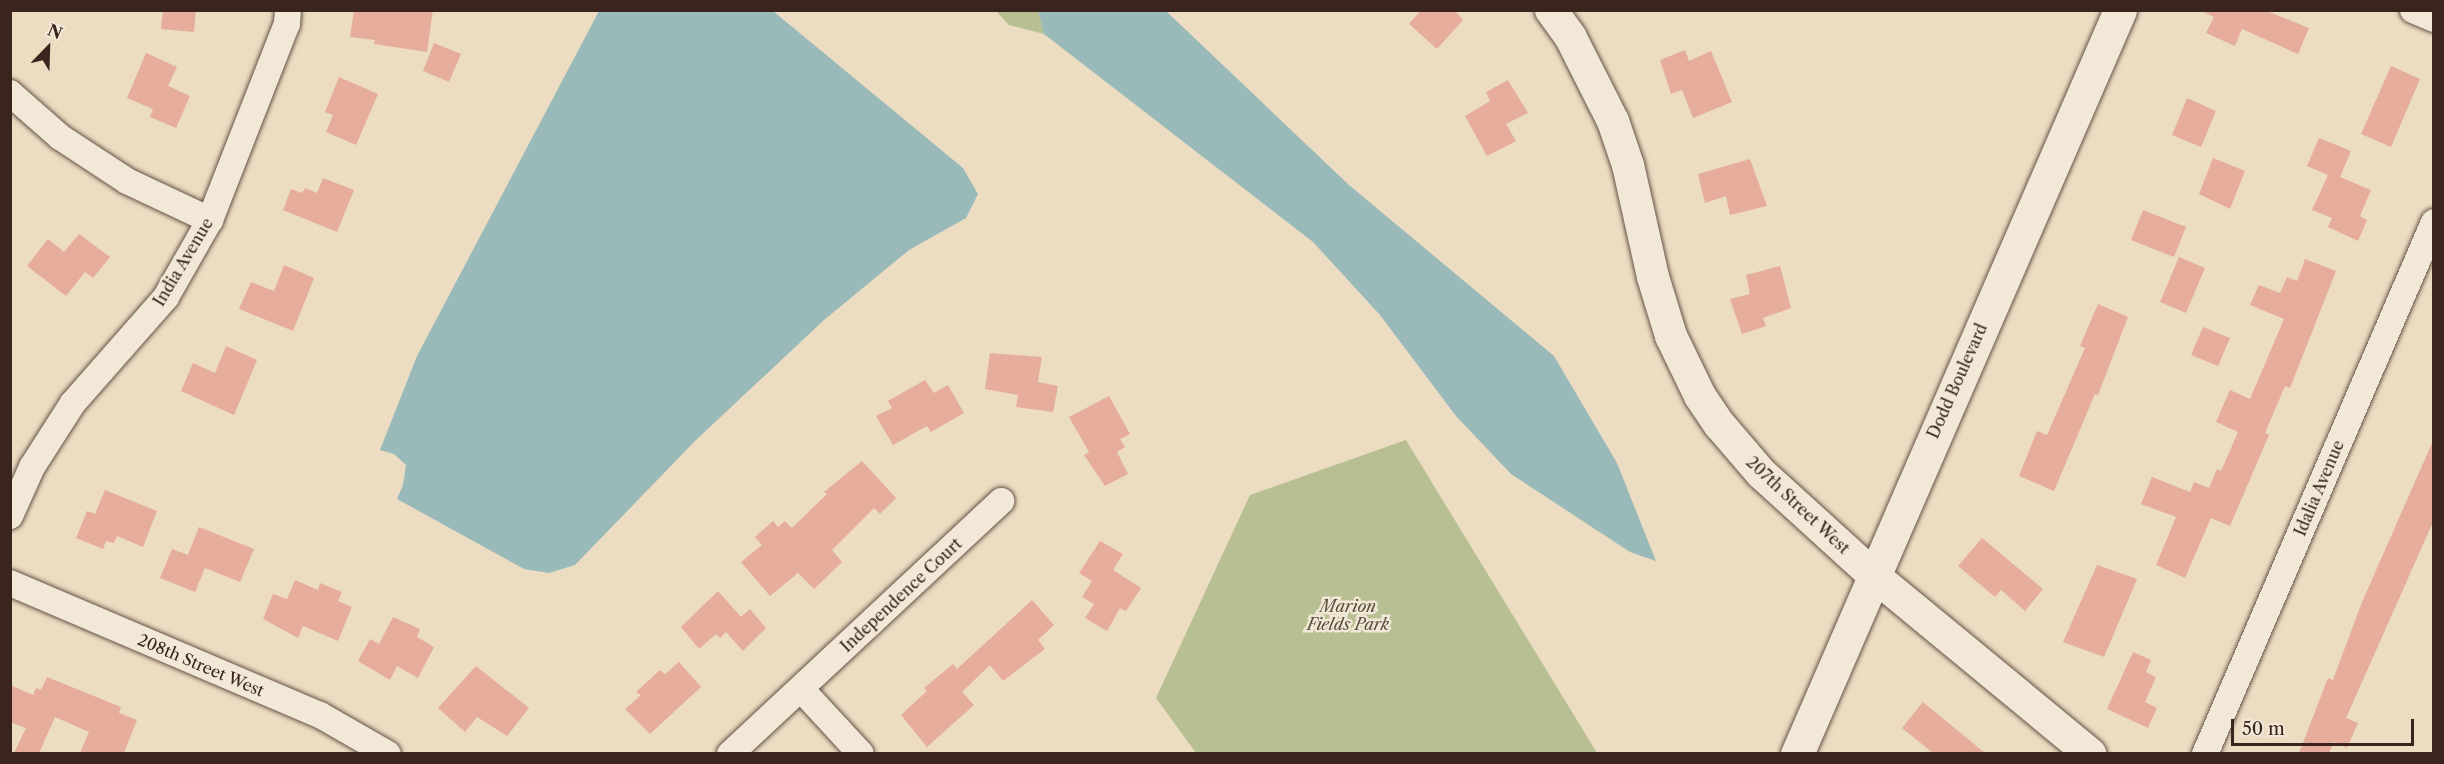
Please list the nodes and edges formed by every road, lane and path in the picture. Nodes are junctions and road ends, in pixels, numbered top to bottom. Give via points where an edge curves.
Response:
1 (288, 10) edge
2 (1551, 10) edge
3 (2120, 10) edge
4 (2413, 10) edge
5 (2433, 19) edge
6 (10, 93) edge
7 (210, 220) junction
8 (2433, 222) edge
9 (1001, 501) dead end
10 (10, 516) edge
11 (1872, 574) junction
12 (10, 583) edge
13 (801, 689) junction
14 (388, 753) edge
15 (730, 753) edge
16 (861, 753) edge
17 (1797, 753) edge
18 (2090, 753) edge
19 (2205, 753) edge

1 - 7 street, India Avenue via 287,24
2 - 11 street, 207th Street West via 1571,38 1613,121 1628,165 1661,306 1700,396 1761,473
3 - 11 main road, Dodd Boulevard
4 - 5 street
6 - 7 street via 60,137 128,181
7 - 10 street, India Avenue via 166,297 73,403 32,466
8 - 19 street, Idalia Avenue
9 - 13 street, Independence Court
11 - 17 main road, Dodd Boulevard
11 - 18 street, 207th Street West
12 - 14 street, 208th Street West via 320,715
13 - 15 street, Independence Court
13 - 16 street

